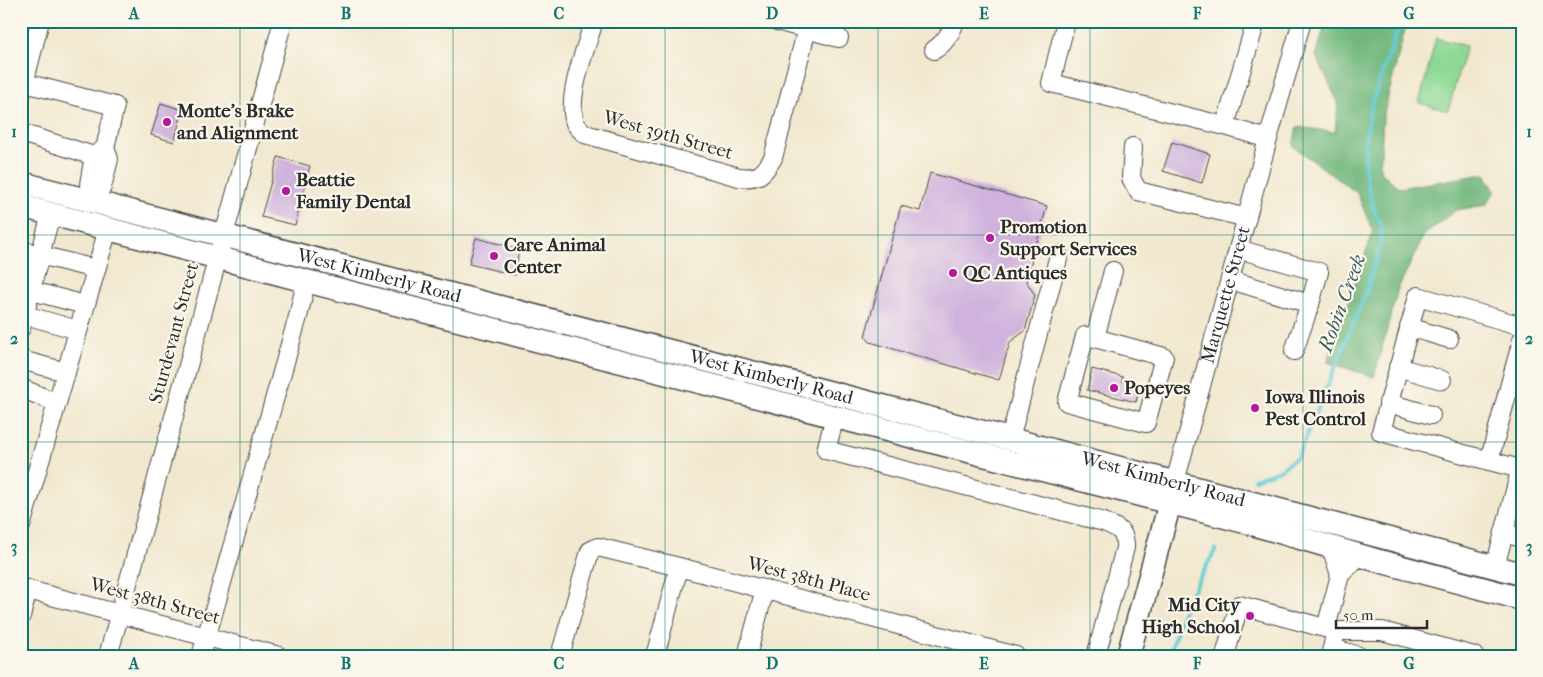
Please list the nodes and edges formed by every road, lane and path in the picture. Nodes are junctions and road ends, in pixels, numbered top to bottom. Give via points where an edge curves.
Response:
1 (40, 21) edge
2 (283, 21) edge
3 (594, 21) edge
4 (777, 21) edge
5 (955, 21) edge
6 (1066, 21) edge
7 (1256, 21) edge
8 (1302, 21) edge
9 (808, 29) junction
10 (839, 38) dead end
11 (934, 50) dead end
12 (22, 87) edge
13 (1225, 126) junction
14 (21, 133) edge
15 (1268, 140) junction
16 (1133, 147) dead end
17 (100, 152) junction
18 (21, 183) edge
19 (93, 198) junction
20 (21, 206) edge
21 (51, 214) junction
22 (1246, 218) junction
23 (108, 229) junction
24 (223, 235) junction
25 (1238, 249) junction
26 (21, 250) edge
27 (1059, 255) dead end
28 (40, 256) junction
29 (217, 258) junction
30 (95, 269) junction
31 (1113, 271) dead end
32 (1230, 280) junction
33 (306, 282) junction
34 (32, 291) junction
35 (1310, 304) junction
36 (85, 305) junction
37 (23, 322) edge
38 (1522, 326) edge
39 (1409, 327) junction
40 (78, 330) junction
41 (1095, 338) junction
42 (1449, 339) dead end
43 (1522, 340) edge
44 (1294, 351) dead end
45 (21, 360) edge
46 (1398, 367) junction
47 (66, 372) junction
48 (1442, 380) dead end
49 (21, 388) edge
50 (1388, 402) junction
51 (57, 403) junction
52 (1431, 415) dead end
53 (835, 417) junction
54 (1010, 439) junction
55 (1489, 461) junction
56 (1521, 467) edge
57 (1172, 492) junction
58 (21, 526) edge
59 (1504, 533) junction
60 (1522, 538) edge
61 (1331, 547) junction
62 (1360, 555) junction
63 (679, 567) junction
64 (1495, 567) junction
65 (1522, 574) edge
66 (1340, 575) junction
67 (24, 588) edge
68 (1522, 588) edge
69 (765, 589) junction
70 (1489, 590) junction
71 (1522, 599) edge
72 (119, 613) junction
73 (21, 616) edge
74 (1331, 630) junction
75 (206, 637) junction
76 (1331, 652) edge
77 (108, 656) edge
78 (201, 656) edge
79 (278, 656) edge
80 (560, 656) edge
81 (655, 656) edge
82 (747, 656) edge
83 (1016, 656) edge
84 (1096, 656) edge
85 (1128, 656) edge
86 (1225, 656) edge
87 (1359, 656) edge
88 (1474, 656) edge

1 - 12 street
2 - 24 street, Sturdevant Street
3 - 9 street, West 39th Street via 573,95 576,125 585,134 753,179 765,172 773,158
4 - 9 street
5 - 11 street via 943,44
6 - 13 street via 1051,83
7 - 13 street
8 - 15 street, Marquette Street
9 - 10 street
12 - 17 street via 115,106
13 - 15 street
14 - 17 street
15 - 22 street, Marquette Street
16 - 22 street via 1131,178 1138,191
17 - 19 street via 89,184
18 - 19 main road, West Kimberly Road
19 - 24 main road, West Kimberly Road
20 - 21 main road, West Kimberly Road
21 - 23 main road, West Kimberly Road
21 - 28 street
22 - 25 street, Marquette Street
23 - 29 main road, West Kimberly Road
23 - 30 street
24 - 29 street, Sturdevant Street
24 - 54 main road, West Kimberly Road
25 - 32 street, Marquette Street
25 - 35 street via 1319,272
26 - 28 street
27 - 54 street
28 - 30 street
28 - 34 street
29 - 33 main road, West Kimberly Road
29 - 72 street, Sturdevant Street
30 - 36 street
31 - 41 street
32 - 35 street
32 - 57 street, Marquette Street
33 - 53 main road, West Kimberly Road
33 - 75 street
34 - 36 street
34 - 37 street
35 - 44 street
36 - 40 street
37 - 40 street
38 - 39 street via 1418,296
39 - 42 street
39 - 46 street
40 - 47 street
41 - 41 street via 1164,357 1146,423 1067,402 1085,336
43 - 55 street
45 - 47 street
46 - 48 street
46 - 50 street
47 - 51 street
49 - 51 street
50 - 52 street
50 - 55 street via 1381,432
51 - 58 street
53 - 57 main road, West Kimberly Road
53 - 84 street, West Kimberly Road via 826,450 1104,522 1122,532 1125,548
54 - 57 main road, West Kimberly Road
55 - 56 street
56 - 59 street
57 - 61 main road, West Kimberly Road via 1245,522
57 - 64 main road, West Kimberly Road
57 - 85 main road, Marquette Street
59 - 60 street
59 - 64 street
61 - 62 main road, West Kimberly Road
61 - 66 street
62 - 66 street
62 - 70 main road, West Kimberly Road
63 - 69 street, West 38th Place
63 - 80 street, West 38th Place via 598,547 590,551
63 - 81 street
64 - 65 main road, West Kimberly Road
66 - 74 street
67 - 72 street, West 38th Street
67 - 73 street
68 - 70 main road
69 - 82 street
69 - 83 street, West 38th Place
70 - 71 main road, West Kimberly Road
72 - 75 street, West 38th Street
72 - 77 street, Sturdevant Street
74 - 76 street
74 - 86 street via 1240,605
74 - 88 street via 1382,631
75 - 78 street
75 - 79 street, West 38th Street
76 - 87 street

